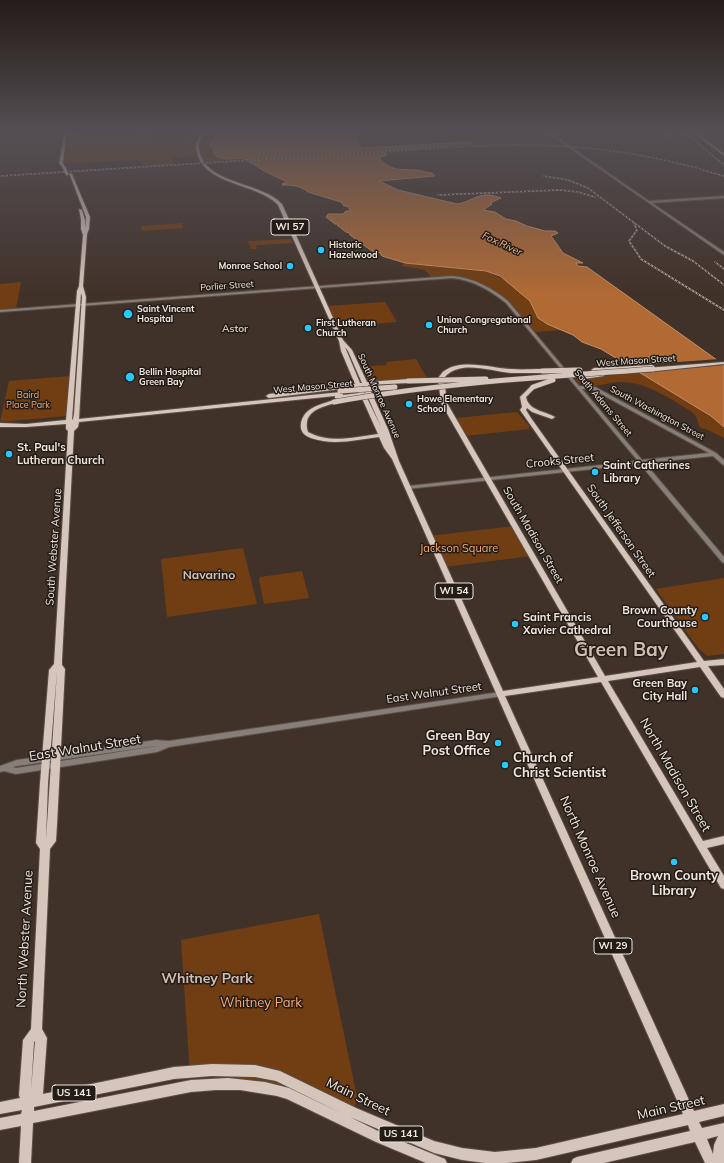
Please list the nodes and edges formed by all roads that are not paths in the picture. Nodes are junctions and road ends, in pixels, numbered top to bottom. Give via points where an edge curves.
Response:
1 (72, 185) edge
2 (242, 185) edge
3 (624, 185) edge
4 (724, 197) edge
5 (648, 202) junction
6 (724, 254) edge
7 (454, 277) joint
8 (317, 287) junction
9 (81, 305) junction
10 (0, 311) edge
11 (341, 341) junction
12 (724, 360) edge
13 (724, 363) edge
14 (652, 369) junction
15 (594, 370) junction
16 (490, 380) junction
17 (365, 385) junction
18 (358, 386) junction
19 (579, 387) junction
20 (362, 394) junction
21 (369, 394) junction
22 (321, 398) junction
23 (523, 400) junction
24 (366, 402) junction
25 (226, 404) junction
26 (552, 417) dead end
27 (76, 419) junction
28 (69, 420) junction
29 (0, 425) edge
30 (71, 431) junction
31 (388, 434) junction
32 (381, 435) junction
33 (714, 454) junction
34 (396, 461) junction
35 (640, 462) junction
36 (724, 463) edge
37 (565, 471) junction
38 (487, 479) junction
39 (409, 488) junction
40 (724, 561) edge
41 (724, 657) edge
42 (724, 662) edge
43 (702, 664) junction
44 (58, 665) junction
45 (603, 679) junction
46 (500, 694) junction
47 (724, 695) edge
48 (56, 761) junction
49 (45, 763) junction
50 (2, 769) edge
51 (724, 840) edge
52 (701, 845) junction
53 (46, 848) junction
54 (724, 885) edge
55 (28, 1102) junction
56 (0, 1108) edge
57 (724, 1110) edge
58 (27, 1118) junction
59 (691, 1118) junction
60 (0, 1124) edge
61 (724, 1129) edge
62 (698, 1135) junction
63 (724, 1137) edge
64 (25, 1163) edge
65 (441, 1163) edge
66 (577, 1163) edge
67 (711, 1163) edge
68 (719, 1163) edge

1 - 9 main road, South Webster Avenue, bridge via 83,219 79,291
2 - 8 main road, South Monroe Avenue / WI 57 via 270,196 280,204
3 - 5 street
4 - 5 street
5 - 6 street
7 - 8 street, Porlier Street
7 - 19 street, South Adams Street via 486,288 507,302
8 - 9 street, Porlier Street
8 - 11 main road, South Monroe Avenue / WI 57
9 - 10 street, Porlier Street
9 - 27 main road, South Webster Avenue
9 - 28 main road, South Webster Avenue
11 - 17 main road, South Monroe Avenue / WI 57 via 350,350
11 - 18 main road, South Monroe Avenue / WI 57
12 - 15 main road, West Mason Street
13 - 14 main road, West Mason Street
14 - 16 main road, West Mason Street, bridge
14 - 23 main road, bridge via 556,380 532,387 525,393
15 - 16 main road, West Mason Street, bridge
15 - 38 main road, South Madison Street, bridge via 521,371 464,367 452,369 443,375 441,378 444,403
16 - 17 main road, bridge via 408,381
16 - 25 main road, West Mason Street, bridge
16 - 32 main road, bridge via 373,394 334,402 310,411 305,416 303,424 305,432 318,439
17 - 18 main road
17 - 21 main road, South Monroe Avenue / WI 57
18 - 20 main road, South Monroe Avenue / WI 54
18 - 25 main road via 289,393
19 - 33 street, South Washington Street via 593,388
19 - 35 street, South Adams Street
20 - 21 main road
20 - 22 main road
20 - 24 main road, South Monroe Avenue / WI 54
21 - 31 main road, South Monroe Avenue / WI 57
22 - 24 main road via 348,398
22 - 25 main road
23 - 26 main road via 534,411
23 - 37 main road, South Jefferson Street via 523,410
24 - 32 main road, South Monroe Avenue / WI 54
25 - 27 main road, West Mason Street
27 - 28 main road, West Mason Street
27 - 30 main road, South Webster Avenue via 75,427
28 - 29 main road, West Mason Street
28 - 30 main road, South Webster Avenue
30 - 44 main road, South Webster Avenue
31 - 32 main road
31 - 34 main road, South Monroe Avenue / WI 54
32 - 34 main road, South Monroe Avenue / WI 54
33 - 35 street, Crooks Street
33 - 36 street, South Washington Street
34 - 39 main road, South Monroe Avenue / WI 54
35 - 37 street, Crooks Street
35 - 40 street, South Adams Street
37 - 38 street, Crooks Street
37 - 43 main road, South Jefferson Street
38 - 39 street, Crooks Street
38 - 45 main road, South Madison Street
39 - 46 main road, South Monroe Avenue / WI 54
41 - 43 main road, East Walnut Street
42 - 43 main road, East Walnut Street
43 - 45 main road, East Walnut Street
43 - 47 main road, South Jefferson Street
44 - 48 main road, South Webster Avenue via 61,669
44 - 49 main road, South Webster Avenue via 53,670
45 - 46 main road, East Walnut Street
45 - 52 main road, North Madison Street
46 - 48 street, East Walnut Street via 169,744 157,749
46 - 59 main road, North Monroe Avenue / WI 29
48 - 49 street, East Walnut Street
48 - 53 main road, North Webster Avenue via 51,841
49 - 50 street, East Walnut Street via 16,770
49 - 53 main road, North Webster Avenue via 41,843
51 - 52 main road
52 - 54 main road, North Madison Street
53 - 55 main road, North Webster Avenue via 36,1031 41,1038 37,1093
55 - 56 main road, Main Street / US 141
55 - 58 main road, North Webster Avenue
55 - 59 main road, Main Street / US 141 via 174,1074 212,1070 255,1071 276,1075 434,1148 495,1158 536,1154
57 - 59 main road, Main Street / US 141
58 - 60 main road, US 141
58 - 64 main road, North Webster Avenue
58 - 65 main road, US 141 via 191,1086 215,1083 244,1084 289,1094 380,1138
59 - 62 main road, North Monroe Avenue / WI 29
61 - 62 main road
62 - 66 main road
62 - 67 main road, North Monroe Avenue
63 - 68 main road via 720,1145

